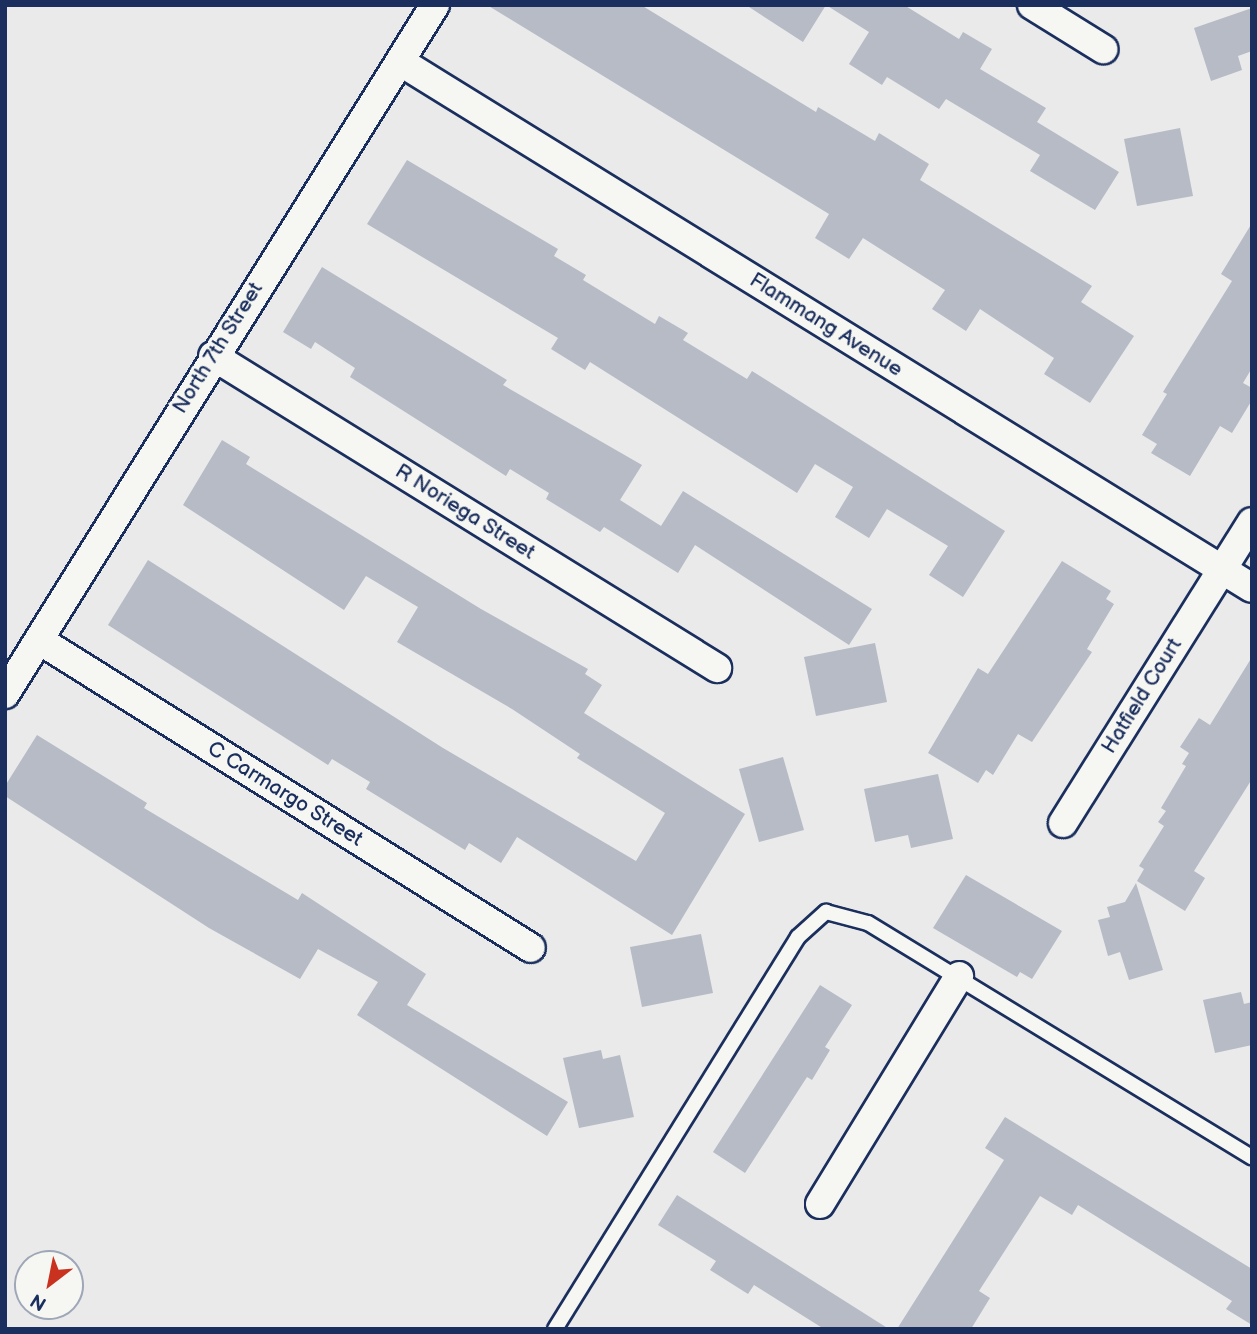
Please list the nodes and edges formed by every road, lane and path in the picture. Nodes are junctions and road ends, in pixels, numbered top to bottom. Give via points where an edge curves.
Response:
1 (435, 5) edge
2 (1032, 5) edge
3 (1103, 50) dead end
4 (401, 62) junction
5 (213, 356) junction
6 (1252, 522) edge
7 (1222, 570) junction
8 (1252, 588) edge
9 (39, 640) junction
10 (717, 668) dead end
11 (5, 694) edge
12 (1063, 823) dead end
13 (531, 948) dead end
14 (959, 976) junction
15 (1252, 1157) edge
16 (820, 1204) dead end
17 (555, 1329) edge

1 - 4 street, North 7th Street
2 - 3 street
4 - 5 street, North 7th Street
4 - 7 street, Flammang Avenue
5 - 9 street, North 7th Street
5 - 10 street, R Noriega Street
6 - 7 street, Hatfield Court
7 - 8 street, Flammang Avenue
7 - 12 street, Hatfield Court
9 - 11 street, North 7th Street
9 - 13 street, C Carmargo Street
14 - 15 lane
14 - 16 street
14 - 17 lane via 868,923 826,912 798,937

